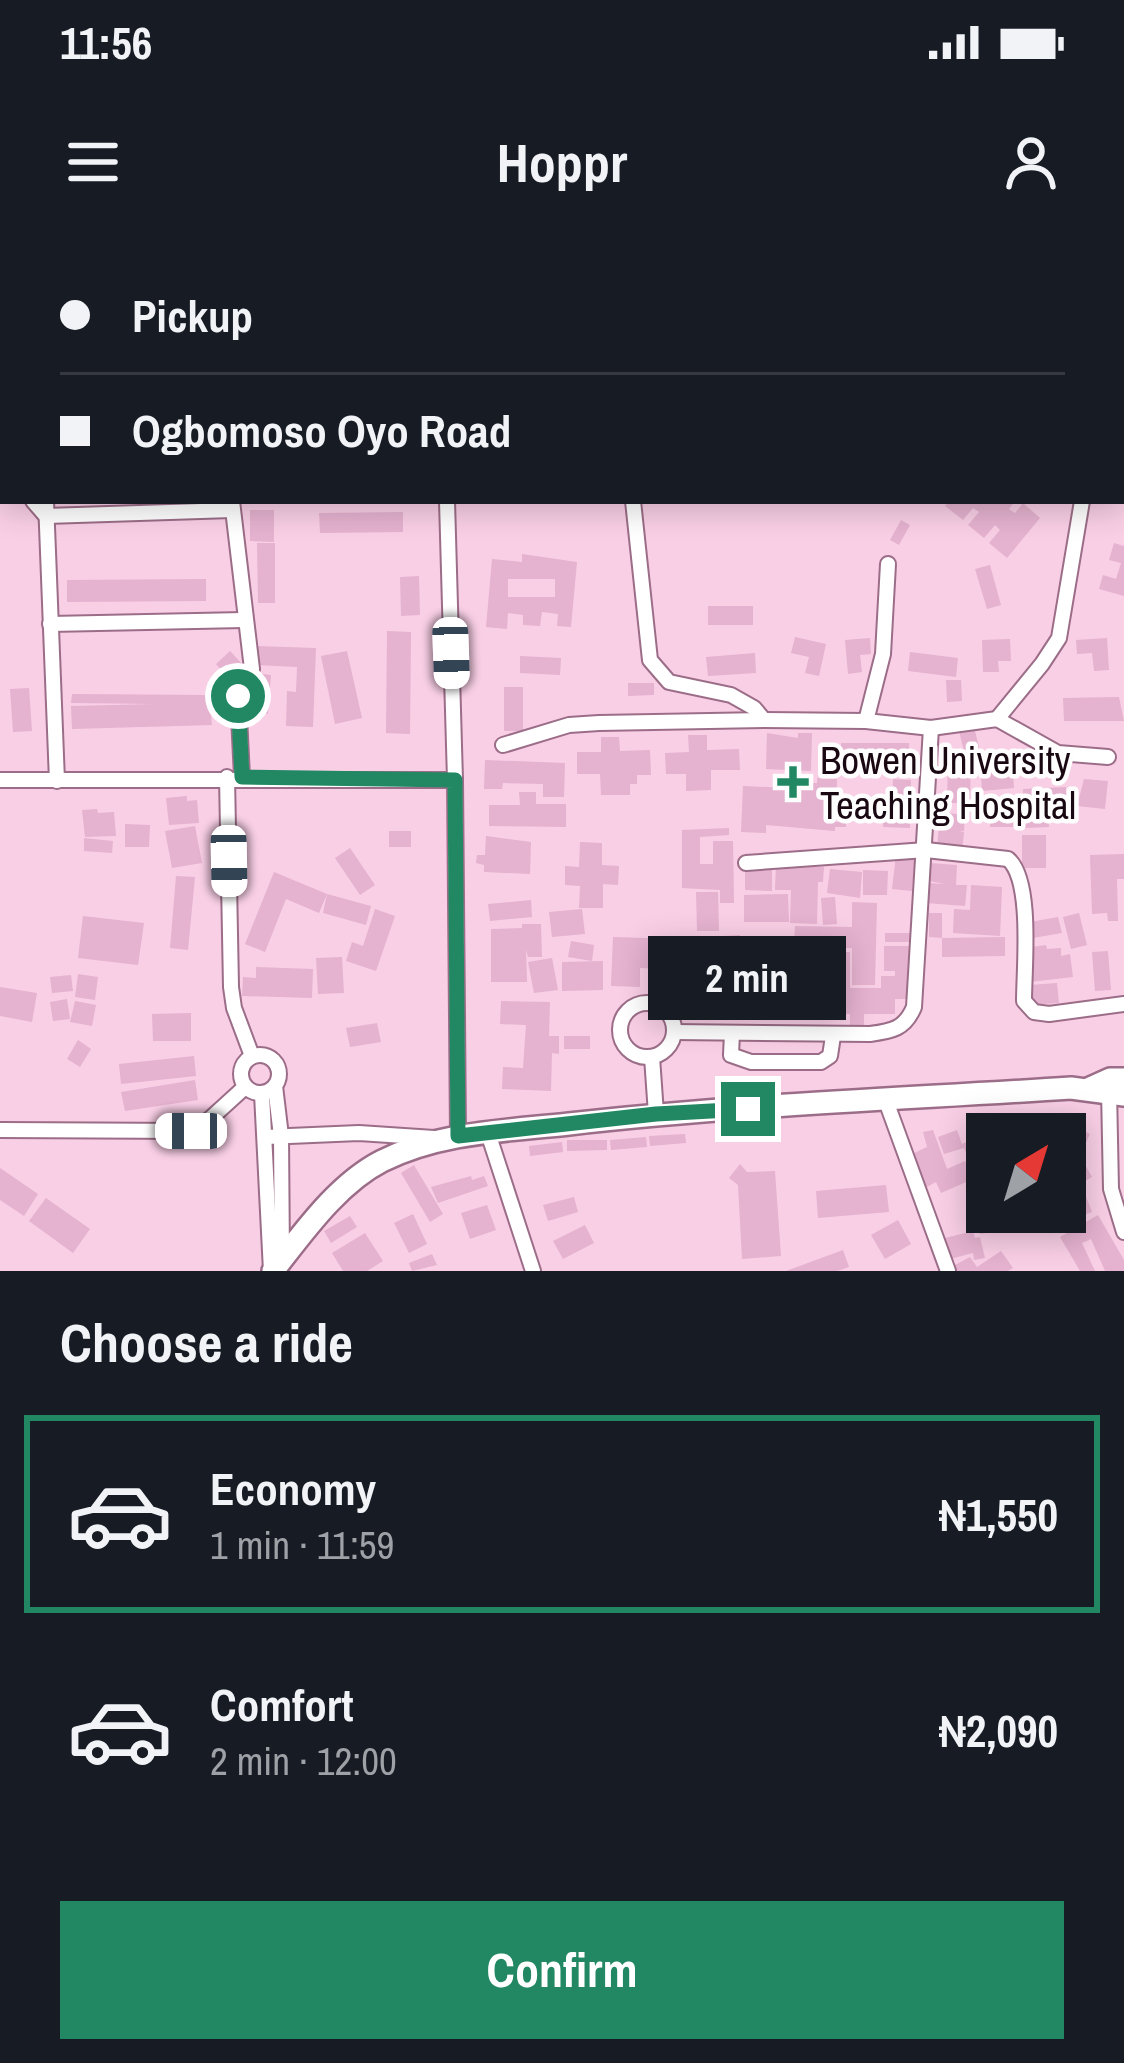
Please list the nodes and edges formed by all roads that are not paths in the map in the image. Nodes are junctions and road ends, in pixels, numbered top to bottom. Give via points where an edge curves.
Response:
1 (447, 504) edge
2 (633, 504) edge
3 (1081, 504) edge
4 (232, 506) edge
5 (46, 509) edge
6 (888, 564) dead end
7 (244, 620) junction
8 (50, 624) junction
9 (998, 719) junction
10 (764, 720) junction
11 (866, 721) junction
12 (931, 728) junction
13 (503, 745) dead end
14 (1108, 757) dead end
15 (235, 777) junction
16 (0, 780) edge
17 (455, 780) junction
18 (57, 781) junction
19 (926, 850) junction
20 (746, 862) dead end
21 (1124, 1004) edge
22 (674, 1032) junction
23 (732, 1033) junction
24 (832, 1036) junction
25 (252, 1056) junction
26 (652, 1057) junction
27 (245, 1087) junction
28 (1111, 1087) edge
29 (268, 1090) junction
30 (886, 1101) junction
31 (656, 1114) junction
32 (0, 1130) edge
33 (488, 1133) junction
34 (273, 1136) junction
35 (452, 1137) junction
36 (1124, 1232) edge
37 (275, 1267) edge
38 (533, 1271) edge
39 (948, 1271) edge

1 - 17 street
2 - 10 street via 650,660 669,682 731,695
3 - 9 street via 1059,638
4 - 5 street
4 - 7 street
5 - 8 street
6 - 11 street via 883,654
7 - 8 street
7 - 15 street via 252,669 238,696
8 - 18 street
9 - 12 street
9 - 14 street via 1058,753
10 - 11 street
10 - 13 street via 569,725
11 - 12 street
12 - 19 street
15 - 17 street
15 - 18 street
15 - 25 street via 231,987
16 - 18 street
17 - 35 street
19 - 20 street
19 - 21 street via 1016,866 1024,897 1024,1001 1034,1012
19 - 24 street via 909,1019 892,1031
22 - 23 street
22 - 26 street
22 - 26 street via 655,1004 624,1015 622,1042
23 - 24 street
23 - 24 street via 731,1055 752,1062 821,1062
25 - 27 street via 241,1070
25 - 29 street via 277,1065
26 - 31 street
27 - 29 street
27 - 32 street via 191,1131
28 - 30 highway
28 - 36 street via 1111,1189
29 - 34 street
30 - 31 highway
30 - 39 street
31 - 33 highway
33 - 35 highway
33 - 38 street
34 - 35 street
34 - 37 street
35 - 37 highway via 377,1163

